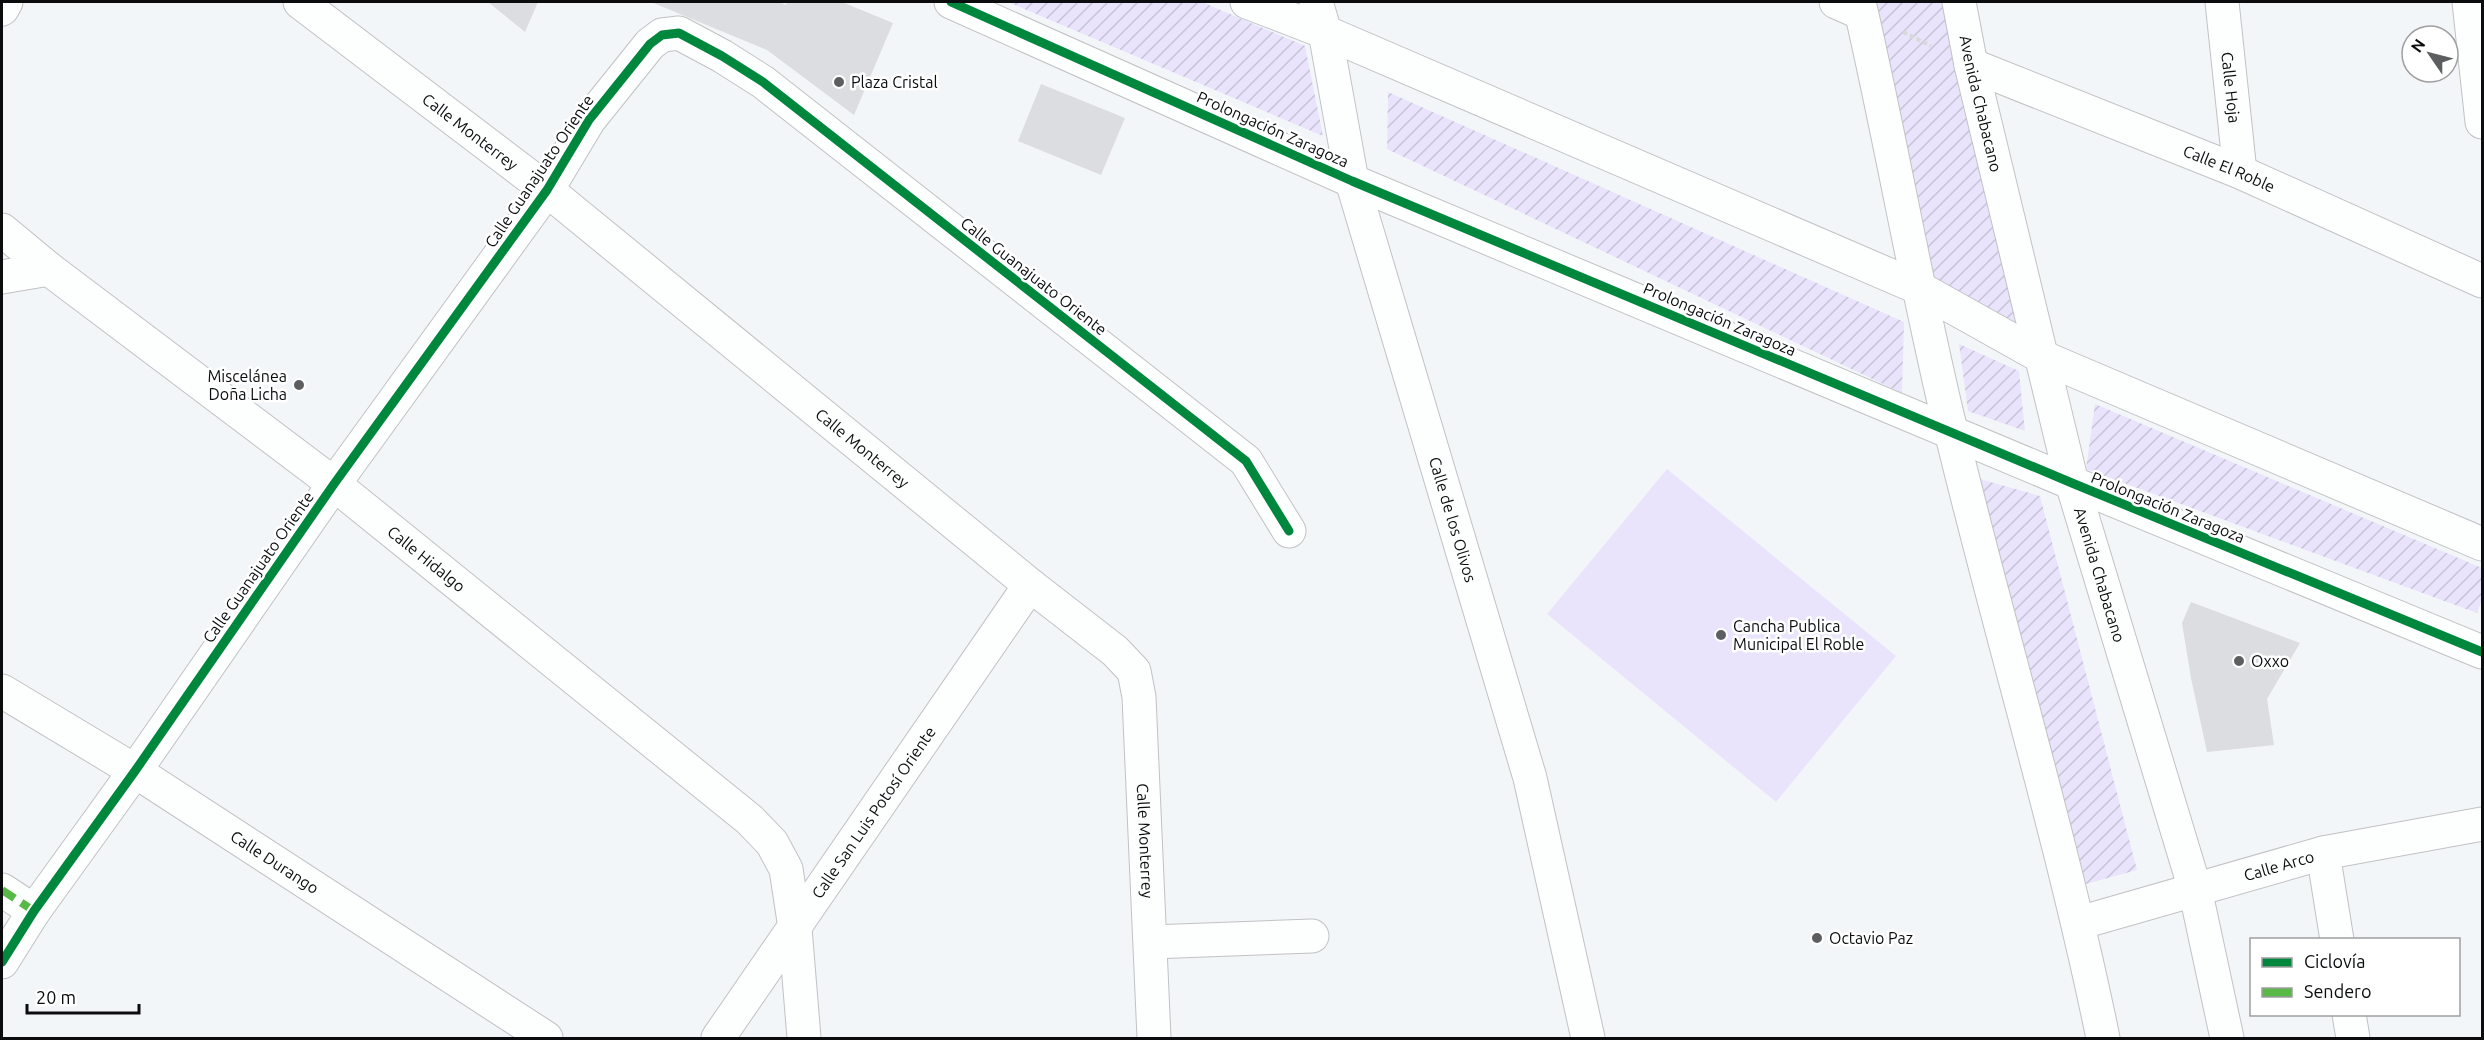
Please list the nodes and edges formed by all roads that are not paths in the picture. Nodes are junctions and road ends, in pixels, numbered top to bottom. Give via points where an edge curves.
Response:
1 (6, 2) edge
2 (300, 2) edge
3 (951, 2) edge
4 (1247, 2) edge
5 (1959, 2) edge
6 (2222, 2) edge
7 (2469, 2) edge
8 (1852, 5) edge
9 (2, 9) edge
10 (1320, 17) edge
11 (1971, 65) junction
12 (2482, 123) edge
13 (2240, 172) junction
14 (1352, 181) junction
15 (547, 190) junction
16 (2, 230) edge
17 (49, 269) junction
18 (2, 277) edge
19 (2482, 281) edge
20 (1917, 287) junction
21 (2042, 357) junction
22 (1951, 433) junction
23 (2072, 483) junction
24 (334, 484) junction
25 (1289, 531) dead end
26 (2482, 544) edge
27 (1030, 585) junction
28 (2482, 652) edge
29 (2, 691) edge
30 (135, 771) junction
31 (2482, 824) edge
32 (2323, 853) junction
33 (2195, 889) junction
34 (2, 891) edge
35 (34, 911) junction
36 (2079, 922) junction
37 (795, 928) junction
38 (1312, 936) dead end
39 (2337, 938) edge
40 (1151, 942) junction
41 (2, 962) edge
42 (2349, 1016) edge
43 (546, 1038) edge
44 (718, 1038) edge
45 (804, 1038) edge
46 (1154, 1038) edge
47 (1588, 1038) edge
48 (2103, 1038) edge
49 (2227, 1038) edge
50 (2353, 1038) edge

1 - 9 street
2 - 15 street, Calle Monterrey
3 - 14 street, Prolongación Zaragoza
4 - 10 street
5 - 11 street, Avenida Chabacano
6 - 13 street, Calle Hoja
7 - 12 street
8 - 20 street
10 - 14 street, Calle de los Olivos
10 - 20 street
11 - 13 street, Calle El Roble
11 - 21 street, Avenida Chabacano
13 - 19 street, Calle El Roble
14 - 22 street, Prolongación Zaragoza
14 - 47 street, Calle de los Olivos via 1530,778
15 - 24 street, Calle Guanajuato Oriente
15 - 25 street, Calle Guanajuato Oriente via 590,120 650,44 662,35 679,33 763,82 1246,461
15 - 27 street, Calle Monterrey
16 - 17 street, Calle Hidalgo
17 - 18 street
17 - 24 street, Calle Hidalgo
20 - 21 street
20 - 22 street
21 - 23 street, Avenida Chabacano
21 - 26 street
22 - 23 street, Prolongación Zaragoza
22 - 36 street
23 - 28 street, Prolongación Zaragoza
23 - 33 street, Avenida Chabacano
24 - 30 street, Calle Guanajuato Oriente
24 - 37 street, Calle Hidalgo via 750,820 772,843 786,868
27 - 37 street, Calle San Luis Potosí Oriente
27 - 40 street, Calle Monterrey via 1134,671 1139,697
29 - 30 street, Calle Durango
30 - 35 street, Calle Guanajuato Oriente
30 - 43 street, Calle Durango
31 - 32 street, Calle Arco
32 - 33 street, Calle Arco
32 - 39 street
33 - 36 street, Calle Arco
33 - 49 street, Avenida Chabacano
34 - 35 street
35 - 41 street, Calle Guanajuato Oriente
36 - 48 street
37 - 44 street, Calle San Luis Potosí Oriente
37 - 45 street, Calle Hidalgo
38 - 40 street
40 - 46 street, Calle Monterrey
42 - 50 street

